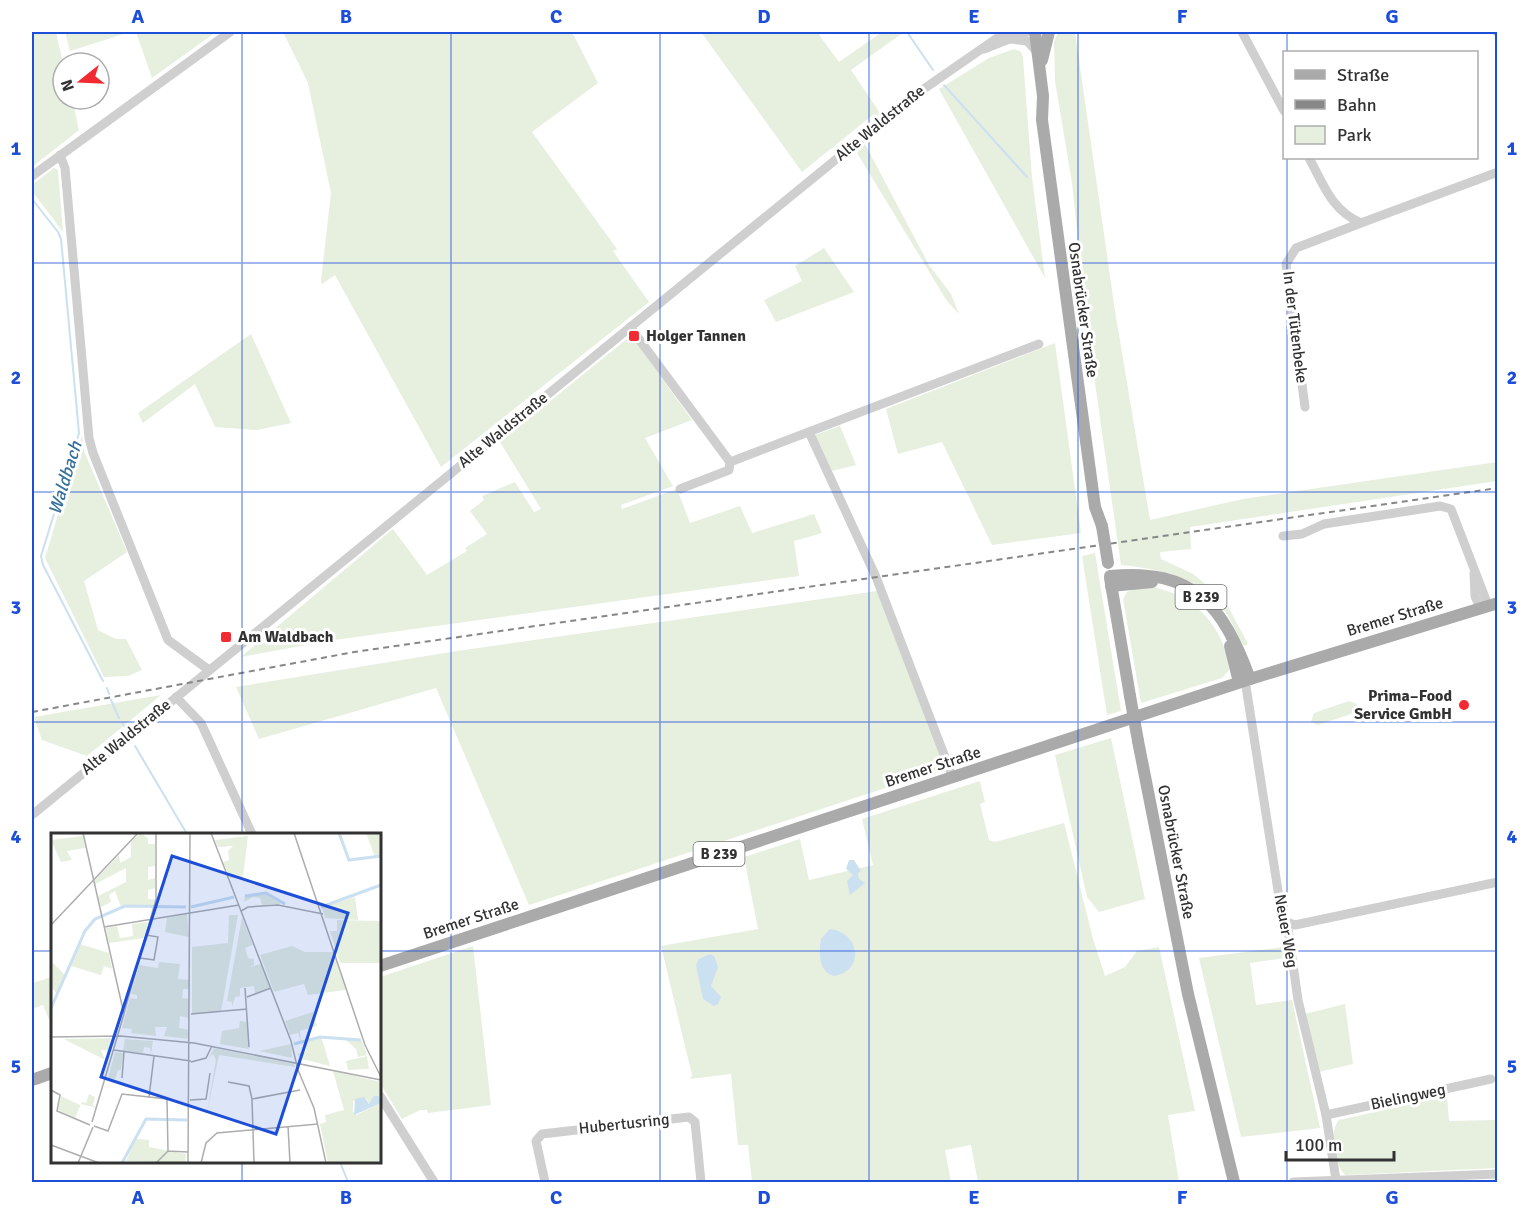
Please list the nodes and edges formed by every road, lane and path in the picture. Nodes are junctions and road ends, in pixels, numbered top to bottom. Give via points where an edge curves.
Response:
1 (230, 32) edge
2 (1027, 32) edge
3 (1035, 32) edge
4 (1049, 32) edge
5 (1242, 32) edge
6 (1009, 35) edge
7 (1038, 53) junction
8 (1040, 73) junction
9 (1283, 109) edge
10 (60, 154) junction
11 (1310, 159) edge
12 (1497, 172) edge
13 (32, 176) edge
14 (1361, 223) junction
15 (630, 327) junction
16 (1039, 344) dead end
17 (1305, 407) dead end
18 (809, 432) junction
19 (729, 462) junction
20 (680, 489) dead end
21 (1283, 536) dead end
22 (1111, 581) junction
23 (1489, 605) edge
24 (209, 670) junction
25 (1245, 680) junction
26 (176, 697) junction
27 (953, 778) junction
28 (32, 815) edge
29 (252, 833) edge
30 (1497, 882) edge
31 (1287, 922) junction
32 (381, 966) edge
33 (51, 1073) edge
34 (1491, 1079) dead end
35 (32, 1080) edge
36 (381, 1098) edge
37 (1326, 1115) junction
38 (1497, 1174) edge
39 (1233, 1179) edge
40 (1336, 1180) junction
41 (434, 1182) edge
42 (544, 1182) edge
43 (701, 1182) edge
44 (1293, 1182) edge

1 - 10 street
2 - 6 street, Alte Waldstraße
3 - 7 main road, Osnabrücker Straße
4 - 8 main road
5 - 9 street
6 - 7 street via 1027,41
6 - 15 street, Alte Waldstraße via 939,77
7 - 8 main road, Osnabrücker Straße
8 - 22 main road, Osnabrücker Straße, bridge via 1050,118
10 - 13 street
10 - 24 street via 65,168 93,453 168,640
11 - 14 street via 1332,200 1345,216
12 - 14 street, In der Tütenbeke
14 - 17 street, In der Tütenbeke via 1296,248 1286,264
15 - 19 street
15 - 24 street, Alte Waldstraße
16 - 18 street
18 - 19 street
18 - 27 street via 876,577
19 - 20 street via 729,470
21 - 23 street via 1302,534 1324,524 1440,506 1450,509 1474,571 1476,596
22 - 25 main road, B 239 via 1167,585 1194,597 1223,626
22 - 39 main road, Osnabrücker Straße, bridge via 1186,982
23 - 25 main road, Bremer Straße / B 239
24 - 26 street, Alte Waldstraße
25 - 27 main road, Bremer Straße / B 239
25 - 31 street, Neuer Weg via 1282,916
26 - 28 street, Alte Waldstraße
26 - 29 street via 201,723
27 - 32 main road, Bremer Straße / B 239
30 - 31 street via 1295,925
31 - 37 street, Neuer Weg via 1298,1000
33 - 35 main road
34 - 37 street, Bielingweg
36 - 41 street
37 - 40 street, Neuer Weg
38 - 40 street
40 - 44 street
42 - 43 street, Hubertusring via 536,1141 542,1134 689,1117 695,1122

